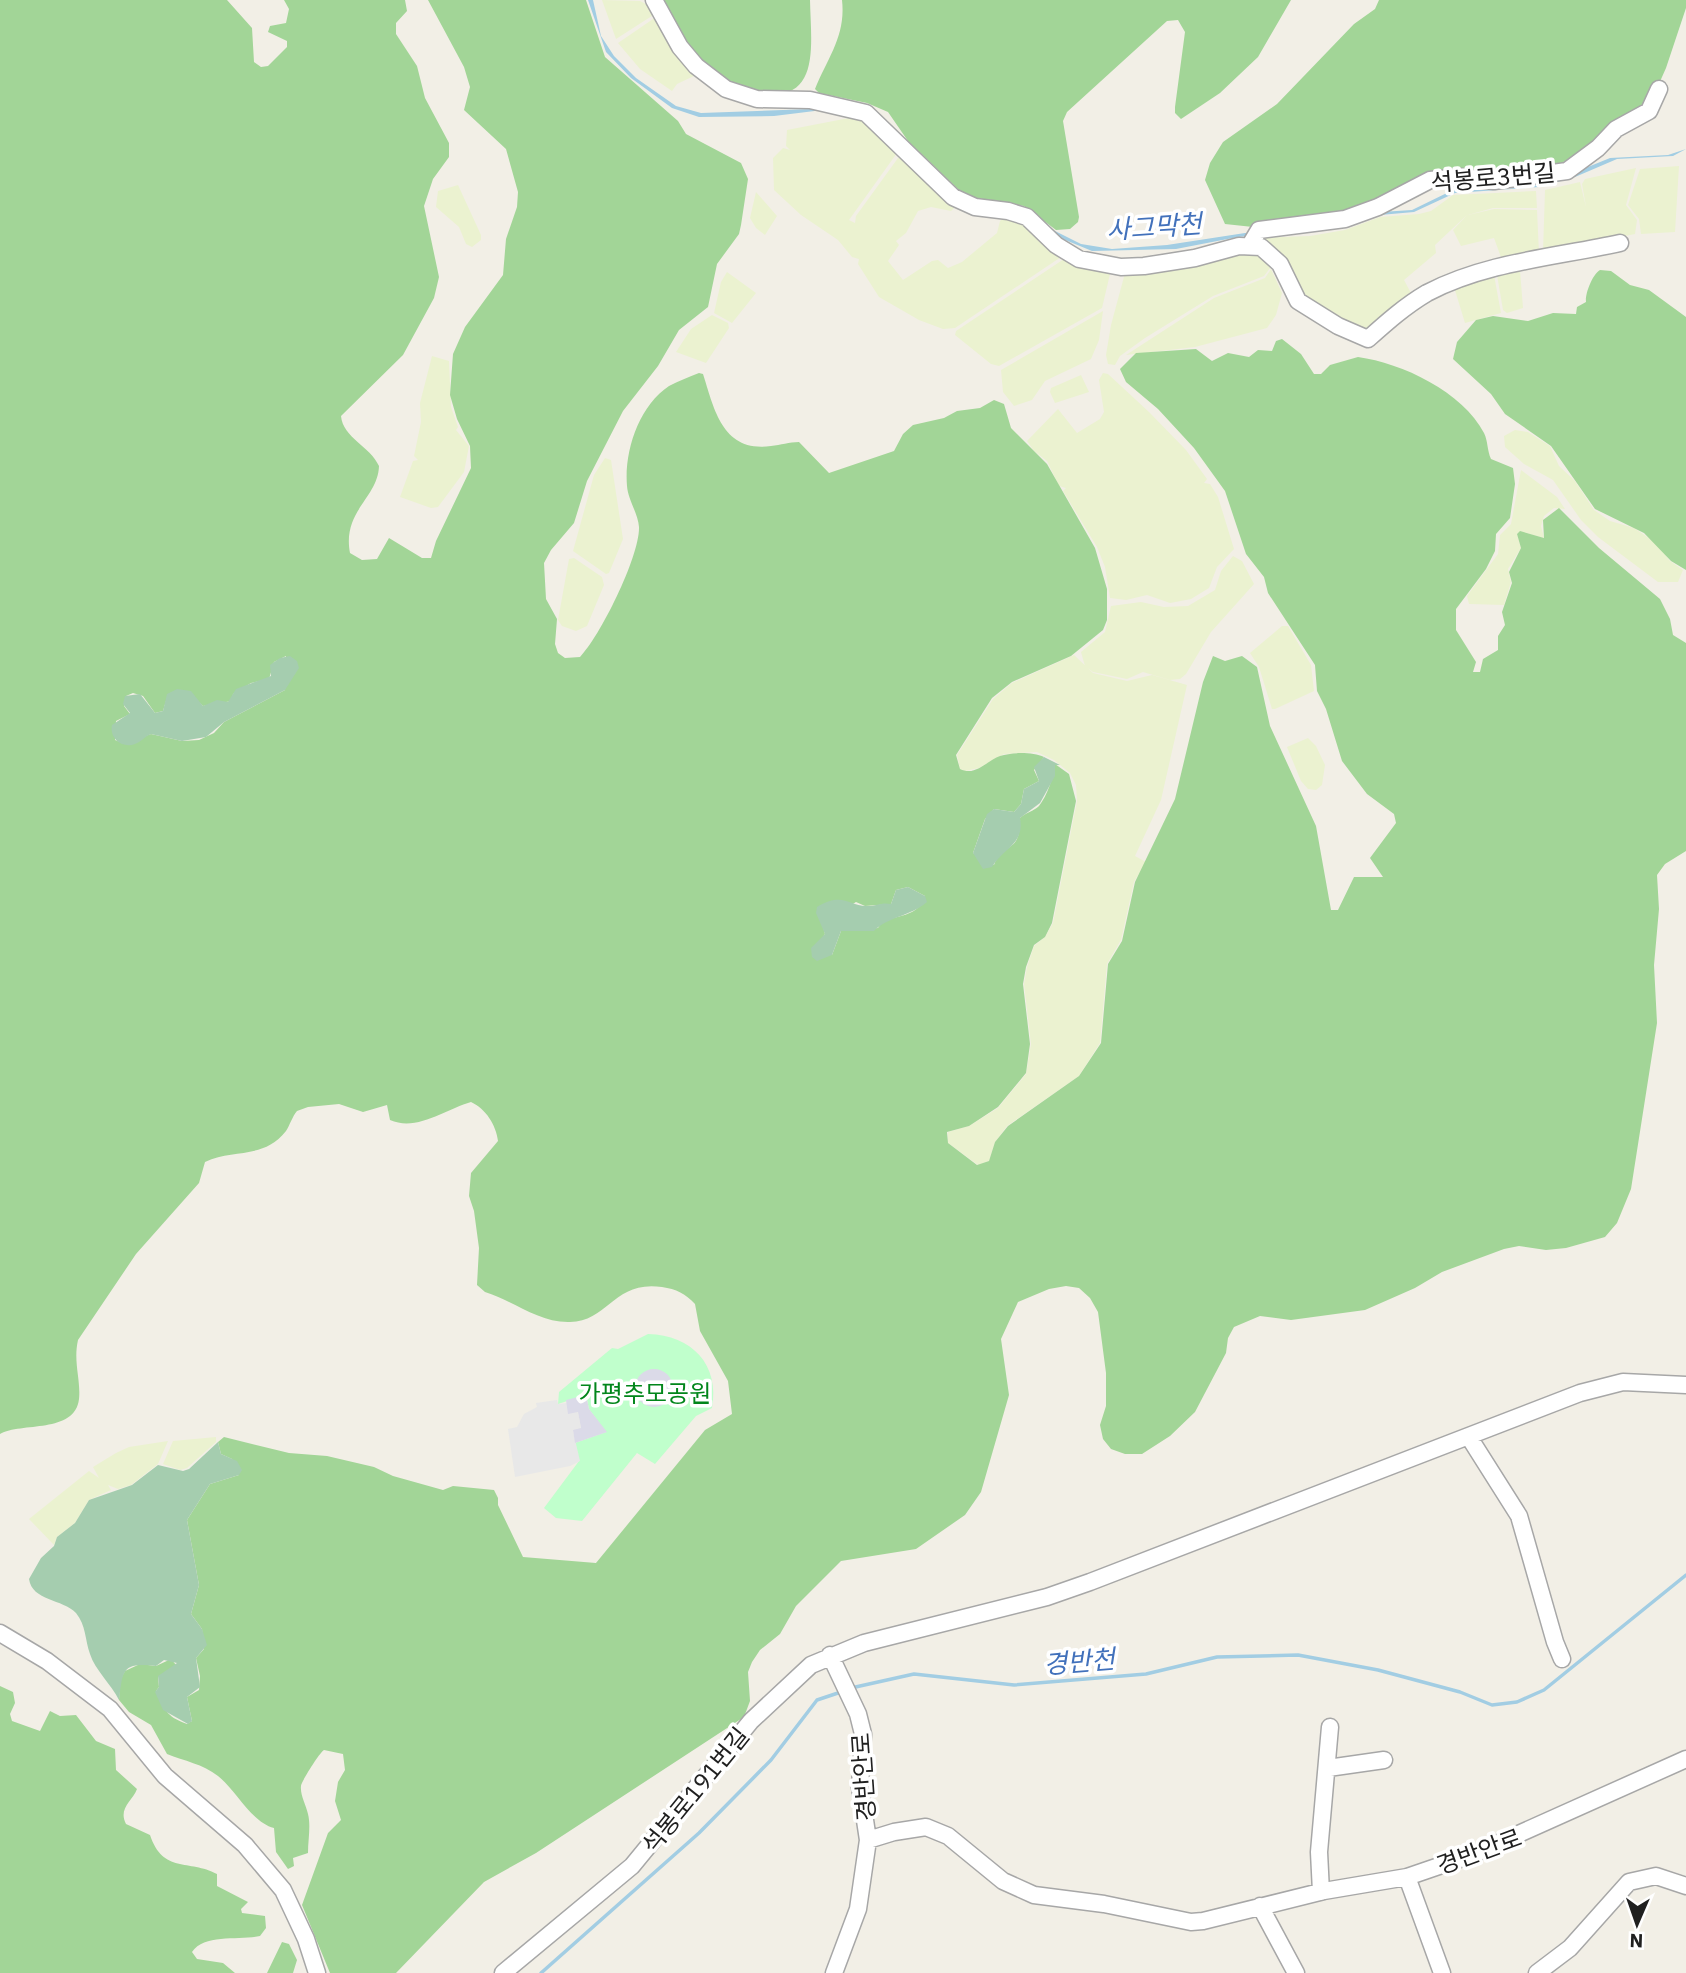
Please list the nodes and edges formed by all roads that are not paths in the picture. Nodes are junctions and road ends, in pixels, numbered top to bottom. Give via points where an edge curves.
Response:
1 (654, 0) edge
2 (1659, 89) dead end
3 (1254, 239) junction
4 (1620, 243) dead end
5 (1686, 1385) edge
6 (1469, 1437) junction
7 (0, 1633) edge
8 (1562, 1658) dead end
9 (832, 1661) junction
10 (1330, 1727) dead end
11 (1686, 1759) edge
12 (1384, 1760) dead end
13 (1328, 1768) junction
14 (868, 1840) junction
15 (1407, 1877) junction
16 (1686, 1886) edge
17 (1321, 1892) junction
18 (1260, 1906) junction
19 (317, 1973) edge
20 (503, 1973) edge
21 (834, 1973) edge
22 (1296, 1973) edge
23 (1442, 1973) edge
24 (1537, 1973) edge

1 - 3 street, 석봉로3번길 via 680,47 726,89 757,99 810,100 866,113 953,197 1027,217 1056,245 1079,259 1143,266
2 - 3 street, 석봉로3번길 via 1649,111 1616,129 1567,171 1510,180 1430,180 1345,219
3 - 4 street via 1271,253 1298,301 1368,339 1413,302 1461,280 1497,267
5 - 6 street, 석봉로191번길 via 1609,1384
6 - 8 street via 1519,1516
6 - 9 street, 석봉로191번길 via 1090,1582 900,1633
7 - 19 street via 47,1661 110,1709 165,1776 245,1845 283,1890
9 - 14 street, 경반안로 via 863,1734 860,1787
9 - 20 street, 석봉로191번길 via 796,1676 751,1721 632,1866
10 - 13 street
11 - 15 street, 경반안로 via 1525,1834
12 - 13 street
13 - 17 street via 1319,1852
14 - 18 street, 경반안로 via 915,1827 937,1830 1003,1881 1050,1899 1191,1922
14 - 21 street, 경반안로 via 858,1909
15 - 17 street, 경반안로
15 - 23 street
16 - 24 street via 1656,1876 1629,1882 1570,1948
17 - 18 street, 경반안로
18 - 22 street

